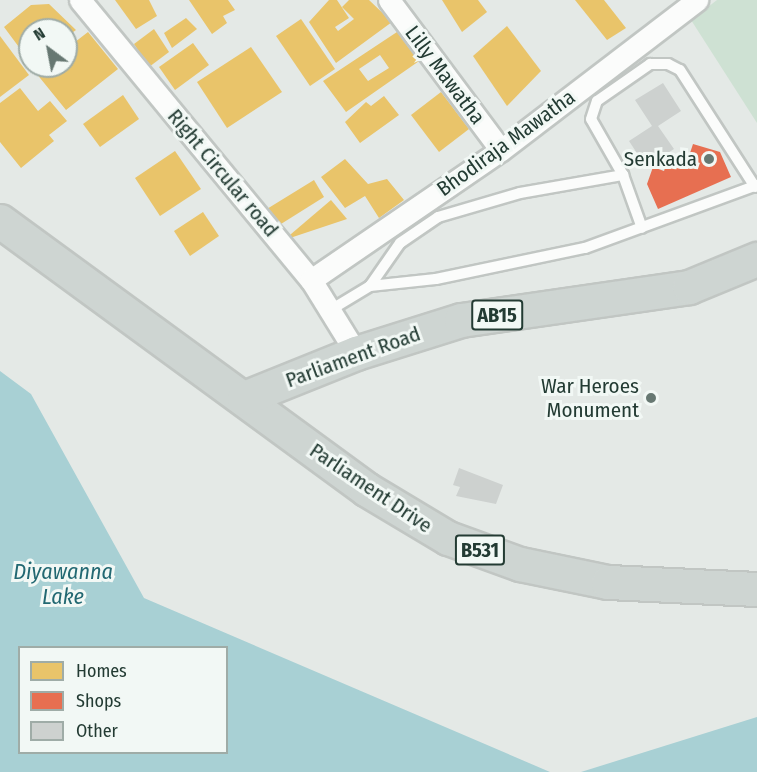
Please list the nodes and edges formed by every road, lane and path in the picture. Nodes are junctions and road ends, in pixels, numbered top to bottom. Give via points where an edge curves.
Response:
1 (80, 0) edge
2 (389, 0) edge
3 (692, 1) edge
4 (501, 150) junction
5 (624, 175) junction
6 (756, 186) edge
7 (0, 221) edge
8 (642, 228) junction
9 (757, 259) edge
10 (311, 280) junction
11 (370, 286) junction
12 (332, 309) junction
13 (356, 353) junction
14 (244, 398) junction
15 (757, 590) edge

1 - 10 street, Right Circular road
2 - 4 street, Lilly Mawatha
3 - 4 street, Bhodiraja Mawatha
4 - 10 street, Bhodiraja Mawatha
5 - 6 lane via 591,118 597,101 650,64 668,64 680,70
5 - 8 lane
5 - 11 lane via 520,193 438,218 400,243
6 - 8 lane
7 - 14 main road
8 - 11 lane via 585,248 482,270
9 - 13 main road, Parliament Road / AB15 via 689,287 461,321
10 - 12 street, Right Circular road
11 - 12 lane
12 - 13 street, Right Circular road
13 - 14 main road, Parliament Road / AB15
14 - 15 main road, Parliament Drive / B531 via 366,489 448,538 520,564 608,582

